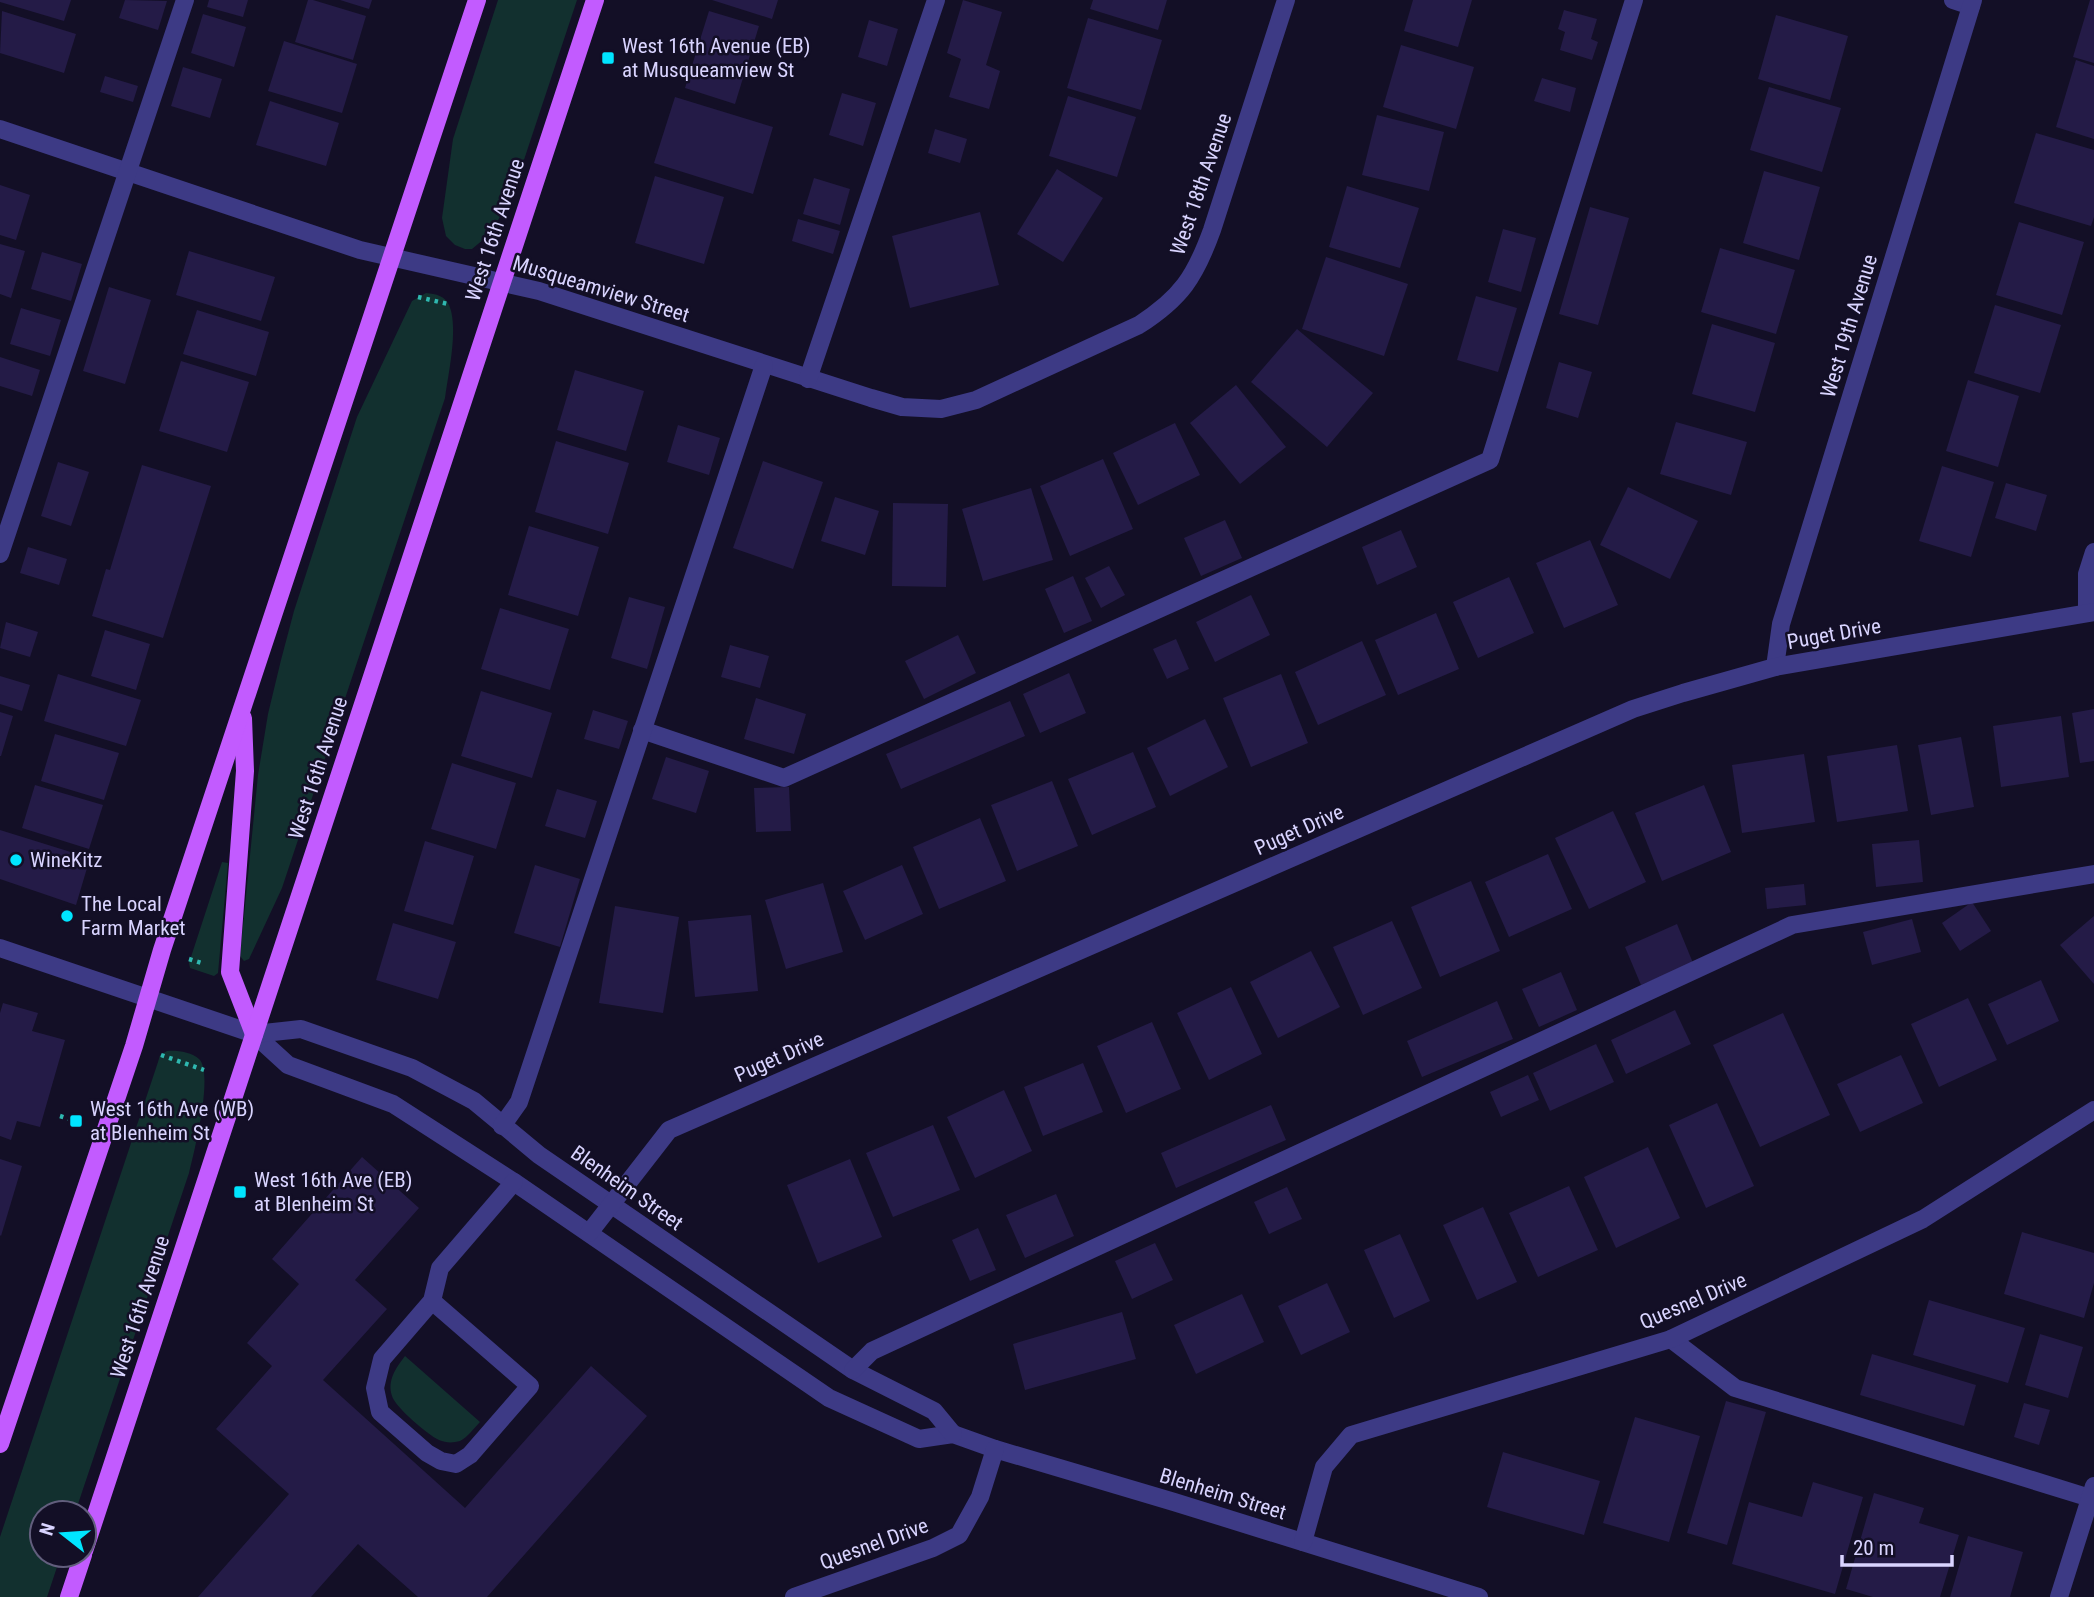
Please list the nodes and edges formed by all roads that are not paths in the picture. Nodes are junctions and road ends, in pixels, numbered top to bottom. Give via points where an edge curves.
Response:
1 (185, 0) edge
2 (477, 0) edge
3 (596, 0) edge
4 (936, 0) edge
5 (1286, 0) edge
6 (1634, 0) edge
7 (1953, 0) edge
8 (1972, 3) edge
9 (0, 129) edge
10 (128, 172) junction
11 (391, 258) junction
12 (502, 282) junction
13 (1065, 360) joint
14 (764, 365) junction
15 (808, 379) junction
16 (2094, 552) edge
17 (0, 554) edge
18 (2091, 613) edge
19 (1775, 667) junction
20 (242, 708) junction
21 (642, 730) junction
22 (2094, 874) edge
23 (0, 948) edge
24 (148, 998) junction
25 (254, 1034) junction
26 (2094, 1110) edge
27 (502, 1126) junction
28 (514, 1182) junction
29 (611, 1205) junction
30 (589, 1233) junction
31 (432, 1301) junction
32 (1671, 1339) junction
33 (853, 1370) junction
34 (953, 1434) junction
35 (0, 1444) edge
36 (995, 1449) junction
37 (2092, 1492) edge
38 (98, 1507) edge
39 (2087, 1533) edge
40 (1303, 1542) junction
41 (78, 1569) edge
42 (69, 1597) edge
43 (794, 1597) edge
44 (1479, 1597) edge
45 (2059, 1597) edge

1 - 10 street
2 - 11 main road
3 - 12 main road, West 16th Avenue
4 - 15 street
5 - 13 street, West 18th Avenue via 1201,261 1185,287 1162,310
6 - 21 street via 1490,460 784,778
7 - 8 street
8 - 19 street, West 19th Avenue via 1781,624
9 - 10 street, Musqueamview Street
10 - 11 street, Musqueamview Street
10 - 17 street
11 - 12 street, Musqueamview Street
11 - 20 main road
12 - 14 street, Musqueamview Street
12 - 25 main road, West 16th Avenue
13 - 15 street, Musqueamview Street via 976,400 941,409 902,407
14 - 15 street, Musqueamview Street
14 - 21 street
16 - 18 street via 2087,574
18 - 19 street, Puget Drive
19 - 29 street, Puget Drive via 1633,709 669,1130
20 - 24 main road
20 - 25 main road via 245,771 230,972
21 - 27 street via 519,1102
22 - 33 street via 1792,925 872,1351
23 - 24 street, Blenheim Street
24 - 25 street, Blenheim Street
24 - 35 main road
25 - 27 street, Blenheim Street via 301,1029 412,1068 474,1101
25 - 28 street, Blenheim Street via 288,1065 393,1104
25 - 38 main road, West 16th Avenue
26 - 32 street, Quesnel Drive via 1923,1219
27 - 29 street, Blenheim Street
28 - 30 street, Blenheim Street
28 - 31 street via 440,1268
29 - 30 street, Puget Drive
29 - 33 street, Blenheim Street
30 - 34 street, Blenheim Street via 829,1398 919,1439
31 - 31 street via 382,1359 375,1388 380,1412 427,1453 456,1464 470,1455 530,1386
32 - 37 street via 1735,1388
32 - 40 street, Quesnel Drive via 1351,1435 1324,1467
33 - 34 street, Blenheim Street via 934,1411
34 - 36 street, Blenheim Street
36 - 40 street, Blenheim Street
36 - 43 street, Quesnel Drive via 980,1497 959,1535
37 - 39 street
39 - 45 street
40 - 44 street, Blenheim Street
41 - 42 main road, West 16th Avenue

